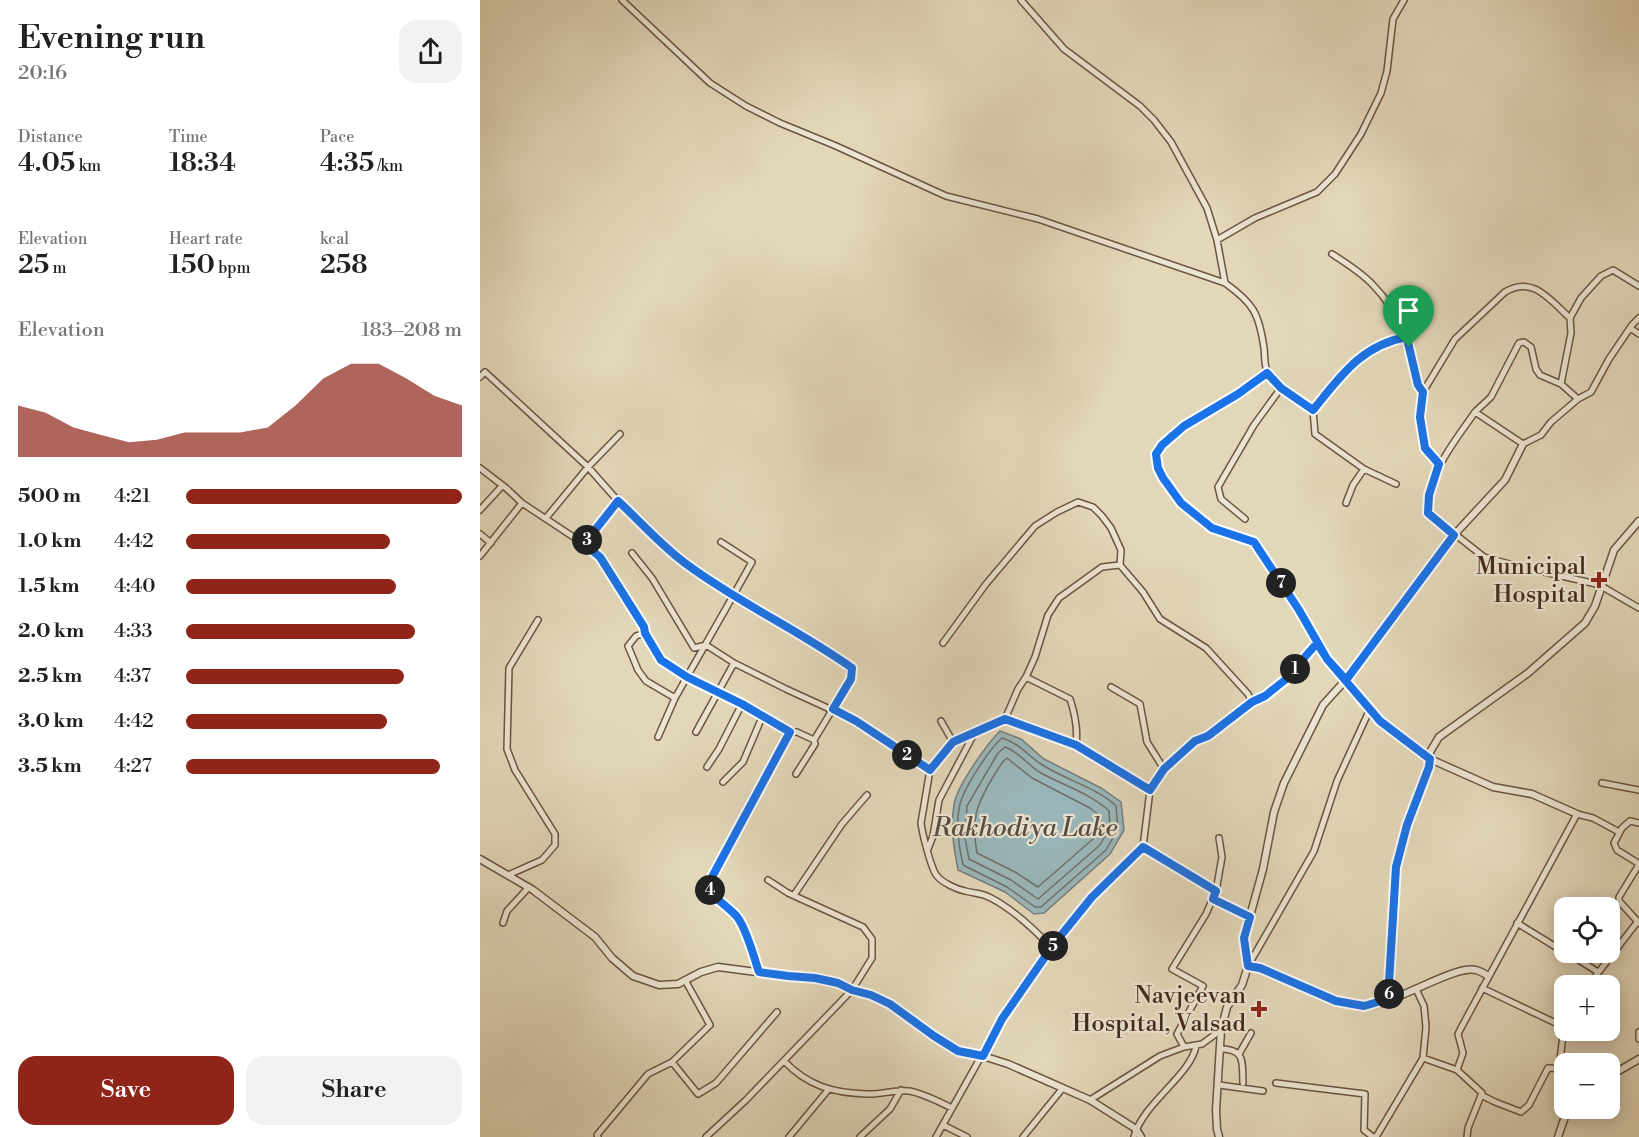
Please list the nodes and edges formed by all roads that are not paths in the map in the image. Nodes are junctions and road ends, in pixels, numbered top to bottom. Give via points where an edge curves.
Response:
1 (622, 0) edge
2 (1021, 0) edge
3 (1404, 0) edge
4 (1217, 240) junction
5 (1332, 254) dead end
6 (1225, 283) junction
7 (1639, 286) edge
8 (1570, 318) junction
9 (1639, 318) edge
10 (1630, 328) junction
11 (1639, 334) edge
12 (1407, 337) junction
13 (1267, 373) junction
14 (480, 377) edge
15 (1561, 384) junction
16 (1281, 388) junction
17 (1423, 392) junction
18 (1578, 399) junction
19 (1313, 410) junction
20 (1475, 412) junction
21 (620, 434) dead end
22 (1523, 444) junction
23 (1439, 464) junction
24 (588, 467) junction
25 (480, 468) edge
26 (1364, 469) junction
27 (1396, 484) dead end
28 (502, 486) junction
29 (618, 501) junction
30 (522, 503) junction
31 (1346, 503) dead end
32 (480, 510) edge
33 (546, 518) junction
34 (1245, 519) dead end
35 (1639, 520) edge
36 (480, 534) edge
37 (1454, 535) junction
38 (721, 542) dead end
39 (491, 543) junction
40 (584, 544) junction
41 (632, 553) dead end
42 (480, 556) edge
43 (1120, 565) junction
44 (1601, 586) junction
45 (733, 596) junction
46 (1639, 608) edge
47 (538, 620) dead end
48 (645, 633) junction
49 (943, 643) dead end
50 (1317, 643) junction
51 (706, 645) junction
52 (734, 663) junction
53 (1026, 676) junction
54 (687, 677) junction
55 (1346, 680) junction
56 (1111, 687) dead end
57 (718, 693) junction
58 (675, 698) junction
59 (1252, 702) junction
60 (742, 704) junction
61 (833, 709) junction
62 (1370, 709) junction
63 (763, 715) junction
64 (1005, 719) junction
65 (941, 721) dead end
66 (696, 732) dead end
67 (790, 732) junction
68 (975, 732) junction
69 (658, 737) dead end
70 (814, 740) junction
71 (953, 742) junction
72 (1076, 745) junction
73 (1430, 759) junction
74 (707, 767) dead end
75 (1164, 769) junction
76 (930, 770) junction
77 (796, 774) dead end
78 (723, 782) dead end
79 (1602, 783) dead end
80 (1150, 790) junction
81 (1639, 790) edge
82 (867, 795) dead end
83 (1577, 814) junction
84 (1639, 822) edge
85 (1619, 832) junction
86 (1219, 838) dead end
87 (1143, 847) junction
88 (928, 850) junction
89 (480, 859) edge
90 (508, 875) junction
91 (768, 880) dead end
92 (529, 887) junction
93 (1216, 891) junction
94 (794, 895) junction
95 (1213, 899) junction
96 (1250, 917) junction
97 (1639, 921) edge
98 (502, 923) dead end
99 (1517, 923) junction
100 (1554, 945) edge
101 (1052, 948) junction
102 (1583, 963) edge
103 (1248, 966) junction
104 (759, 972) junction
105 (1598, 972) junction
106 (1596, 975) edge
107 (1488, 976) junction
108 (685, 980) junction
109 (1482, 988) junction
110 (1416, 989) junction
111 (852, 990) junction
112 (1388, 999) junction
113 (777, 1012) dead end
114 (1554, 1022) edge
115 (1221, 1030) junction
116 (1639, 1032) edge
117 (1251, 1033) dead end
118 (1639, 1039) edge
119 (1196, 1046) junction
120 (1184, 1047) junction
121 (1220, 1049) junction
122 (1239, 1054) junction
123 (983, 1056) junction
124 (1423, 1058) junction
125 (1639, 1059) edge
126 (784, 1061) junction
127 (672, 1062) junction
128 (1554, 1069) edge
129 (1457, 1070) junction
130 (1620, 1070) edge
131 (1243, 1083) dead end
132 (1275, 1083) dead end
133 (1219, 1085) junction
134 (1062, 1089) junction
135 (828, 1090) junction
136 (901, 1090) junction
137 (1263, 1091) dead end
138 (1481, 1095) junction
139 (1090, 1100) junction
140 (952, 1108) junction
141 (1565, 1119) edge
142 (942, 1125) junction
143 (1136, 1129) junction
144 (1217, 1135) edge
145 (1559, 1136) edge
146 (598, 1137) edge
147 (706, 1137) edge
148 (789, 1137) edge
149 (860, 1137) edge
150 (936, 1137) edge
151 (967, 1137) edge
152 (1023, 1137) edge
153 (1134, 1137) edge
154 (1141, 1137) edge
155 (1374, 1137) edge
156 (1467, 1137) edge

1 - 6 street via 710,83 780,123 946,196 1038,219
2 - 4 street via 1064,49 1154,120 1171,142 1207,208
3 - 4 street via 1393,19 1381,93 1362,134 1335,174 1317,192 1255,218
4 - 6 street
5 - 12 street via 1372,283 1398,315
6 - 13 street via 1246,298 1254,310 1262,332
7 - 8 street via 1613,270 1601,276 1581,298
8 - 15 street via 1572,333
8 - 17 street via 1537,288 1513,287 1455,339
9 - 10 street
10 - 11 street
10 - 18 street via 1591,392
12 - 17 street
12 - 19 street via 1392,340 1351,364
13 - 16 street
13 - 50 street via 1184,426 1162,445 1156,454 1158,468 1181,503 1212,528 1254,542
14 - 24 street via 484,372
15 - 18 street
15 - 20 street via 1540,375 1531,347 1519,343 1491,397
16 - 19 street
16 - 34 street via 1218,487 1221,499
17 - 23 street via 1420,417 1425,448
18 - 22 street via 1541,435
19 - 26 street via 1315,434
20 - 22 street
20 - 23 street
21 - 24 street
22 - 37 street via 1505,480
23 - 37 street via 1428,513
24 - 29 street
24 - 33 street
25 - 28 street
26 - 27 street
26 - 31 street
28 - 30 street
28 - 32 street
29 - 40 street
29 - 45 street via 687,565
30 - 33 street
30 - 39 street
33 - 40 street
35 - 44 street via 1614,550
36 - 39 street
37 - 44 street via 1484,556
37 - 55 street
38 - 45 street via 752,562
39 - 42 street
40 - 48 street via 600,557
41 - 51 street via 652,578 694,648
43 - 49 street via 1121,550 1102,516 1093,507 1078,502 1035,526
43 - 53 street via 1102,567 1059,598 1048,615
43 - 59 street via 1160,619 1206,648
44 - 46 street
44 - 73 street via 1585,623 1528,673 1439,737
45 - 51 street
45 - 61 street via 852,668 851,679
47 - 90 street via 509,668 507,750 555,834 555,845 542,860
48 - 54 street via 661,660
48 - 58 street via 636,636 628,646 638,670 646,681
50 - 55 street
50 - 59 street via 1285,680
51 - 52 street
51 - 54 street
52 - 57 street
52 - 61 street
53 - 64 street
53 - 72 street via 1070,699
54 - 57 street
54 - 58 street
55 - 62 street
55 - 96 street via 1323,705 1284,783
56 - 75 street via 1140,704 1147,741
57 - 60 street
57 - 66 street
58 - 69 street
59 - 75 street via 1208,736 1195,741
60 - 63 street
60 - 74 street
61 - 70 street
61 - 76 street
62 - 73 street
62 - 103 street via 1337,781 1314,851
63 - 67 street
63 - 78 street via 743,762
64 - 68 street
64 - 72 street
65 - 71 street
67 - 70 street
67 - 104 street via 709,888 740,921
68 - 71 street
68 - 88 street via 942,794
70 - 77 street
71 - 76 street
72 - 80 street
73 - 83 street via 1493,787 1532,794
73 - 112 street via 1396,867
75 - 80 street
76 - 88 street via 921,823
79 - 81 street
80 - 87 street
82 - 94 street via 842,824
83 - 85 street
83 - 99 street
84 - 85 street via 1630,821
85 - 97 street via 1614,847 1638,866 1619,901
86 - 93 street via 1222,857
87 - 93 street
87 - 101 street via 1092,897
88 - 101 street via 936,875 966,892 980,892 994,899
89 - 90 street
90 - 92 street
91 - 94 street
92 - 98 street via 507,911
92 - 108 street via 595,937 633,976 659,985
93 - 95 street
94 - 111 street via 863,927 872,939 872,958
95 - 96 street
95 - 120 street via 1172,969 1203,986 1177,1034
96 - 103 street via 1244,938
97 - 105 street
99 - 100 street
99 - 107 street
101 - 123 street via 1002,1019
102 - 105 street
103 - 112 street via 1336,1001 1364,1006
103 - 115 street via 1242,985 1227,1007
104 - 108 street via 718,967
104 - 111 street via 815,978
105 - 106 street
107 - 109 street
107 - 110 street via 1475,969 1456,972
108 - 127 street via 710,1025
109 - 114 street
109 - 129 street via 1458,1034 1463,1053
110 - 112 street
110 - 124 street via 1424,1006
111 - 123 street via 890,1004 958,1051
111 - 126 street
113 - 127 street via 716,1083 699,1094
115 - 119 street
115 - 121 street
116 - 118 street
117 - 122 street
119 - 120 street
119 - 143 street via 1186,1066
120 - 139 street via 1160,1056
121 - 122 street via 1232,1049
121 - 133 street
122 - 131 street
123 - 134 street
123 - 140 street
124 - 129 street
124 - 155 street
125 - 130 street
126 - 135 street via 813,1084
126 - 147 street
127 - 146 street via 648,1074
128 - 138 street via 1548,1068 1530,1105 1521,1112
129 - 138 street
132 - 155 street via 1365,1094 1364,1130
133 - 137 street
133 - 144 street
134 - 139 street
134 - 152 street
135 - 136 street via 867,1094
135 - 148 street
136 - 140 street
136 - 149 street via 890,1108
138 - 156 street
139 - 143 street
140 - 142 street
141 - 145 street
142 - 150 street
142 - 151 street
143 - 153 street
143 - 154 street

